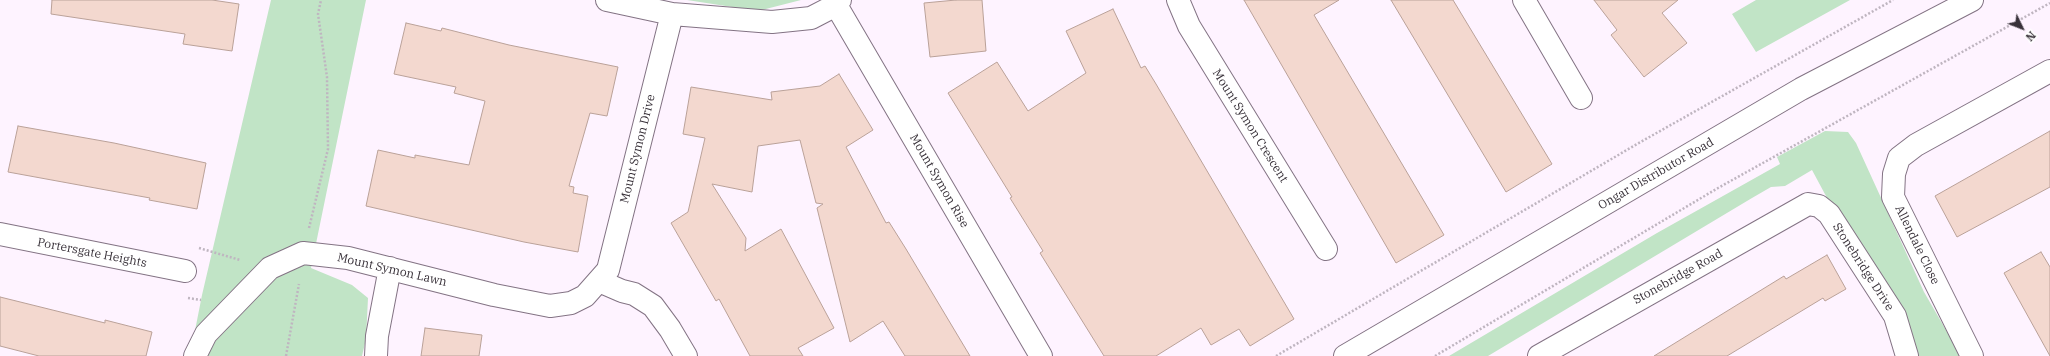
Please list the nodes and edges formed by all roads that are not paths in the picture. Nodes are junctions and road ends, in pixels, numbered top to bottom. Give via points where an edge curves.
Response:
1 (607, 0) edge
2 (1178, 0) edge
3 (1524, 0) edge
4 (1972, 0) edge
5 (838, 3) edge
6 (672, 14) junction
7 (2050, 72) edge
8 (1581, 98) dead end
9 (1819, 206) joint
10 (0, 234) edge
11 (1326, 249) dead end
12 (390, 268) junction
13 (184, 271) road end
14 (599, 281) junction
15 (196, 356) edge
16 (376, 356) edge
17 (686, 356) edge
18 (1041, 356) edge
19 (1345, 356) edge
20 (1539, 356) edge
21 (1907, 356) edge
22 (1972, 356) edge

1 - 6 street
2 - 11 street, Mount Symon Crescent via 1189,26
3 - 8 street
4 - 19 street, Ongar Distributor Road via 1801,89
5 - 6 street via 812,18 772,22
5 - 18 street, Mount Symon Rise
6 - 14 street, Mount Symon Drive via 608,270
7 - 22 street, Allendale Close via 1916,145 1899,158 1894,174 1893,197
9 - 20 street, Stonebridge Road via 1808,204
9 - 21 street, Stonebridge Drive via 1828,214 1895,316
10 - 13 street, Portersgate Heights
12 - 14 street, Mount Symon Lawn via 494,295 550,306 571,303 585,296
12 - 15 street, Mount Symon Lawn via 348,258 303,253 270,268 206,334
12 - 16 street via 377,336
14 - 17 street via 634,294 653,306

